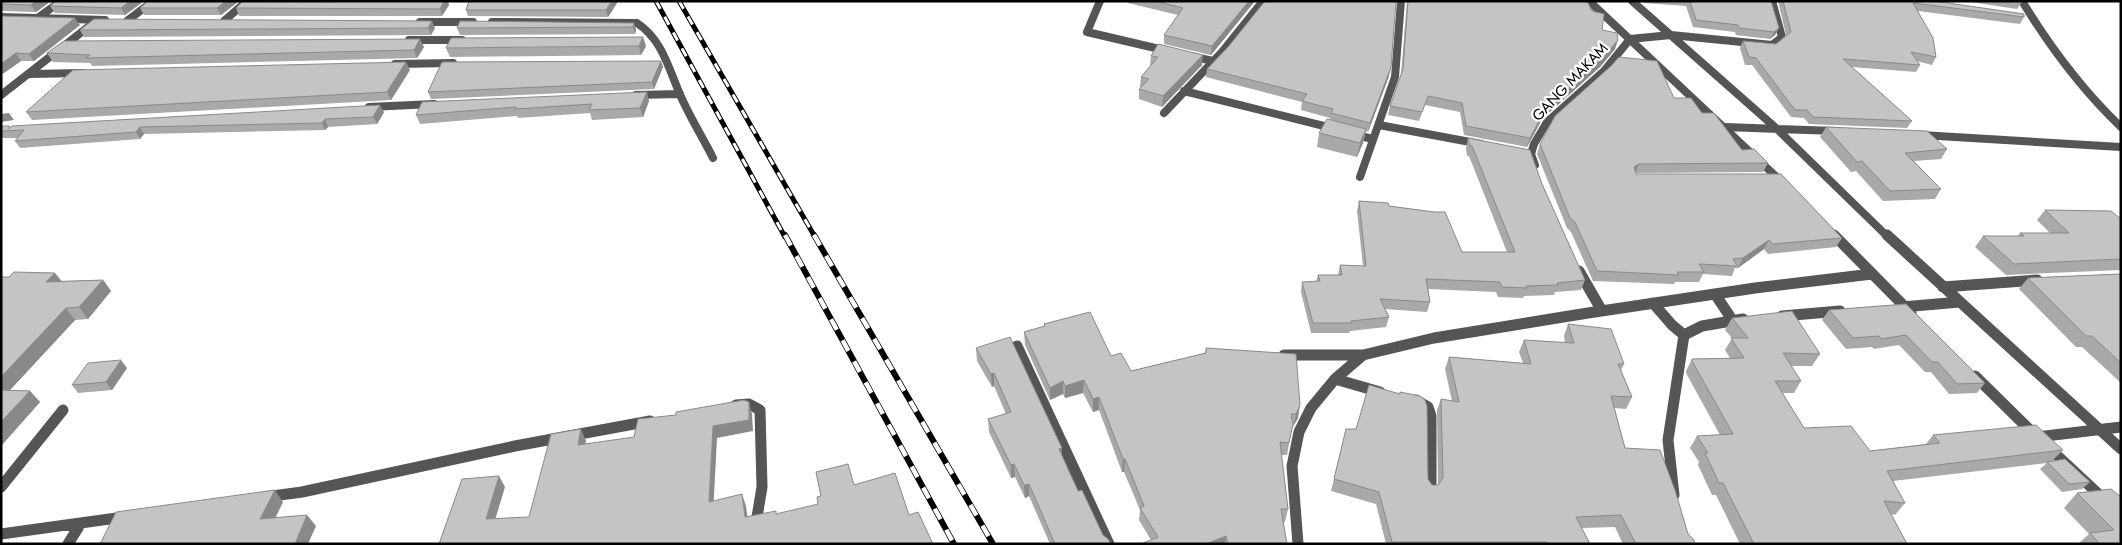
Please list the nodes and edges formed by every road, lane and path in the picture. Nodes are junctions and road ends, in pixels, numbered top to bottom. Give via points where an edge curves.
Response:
1 (61, 1) edge
2 (153, 1) edge
3 (247, 1) edge
4 (1100, 1) edge
5 (1264, 1) edge
6 (1400, 1) edge
7 (1590, 1) edge
8 (1632, 1) edge
9 (1772, 1) edge
10 (2022, 1) edge
11 (2022, 16) edge
12 (1, 17) edge
13 (39, 17) junction
14 (2032, 17) junction
15 (96, 20) junction
16 (120, 21) junction
17 (137, 21) edge
18 (214, 21) edge
19 (224, 21) junction
20 (234, 21) edge
21 (413, 22) edge
22 (1666, 35) junction
23 (1630, 38) junction
24 (400, 40) edge
25 (470, 40) edge
26 (646, 40) dead end
27 (656, 40) junction
28 (68, 43) junction
29 (87, 43) edge
30 (1175, 53) edge
31 (1184, 55) edge
32 (1213, 61) junction
33 (462, 62) edge
34 (384, 64) edge
35 (88, 72) edge
36 (29, 74) junction
37 (1184, 91) junction
38 (680, 94) junction
39 (1, 95) edge
40 (630, 96) edge
41 (446, 103) edge
42 (358, 107) edge
43 (1164, 113) dead end
44 (1379, 125) junction
45 (2121, 126) edge
46 (1725, 127) junction
47 (1772, 128) junction
48 (1845, 132) edge
49 (1914, 135) edge
50 (1373, 139) junction
51 (1493, 147) edge
52 (2121, 147) edge
53 (713, 158) dead end
54 (1538, 172) edge
55 (1360, 177) dead end
56 (1759, 178) edge
57 (1778, 178) junction
58 (1791, 192) edge
59 (1825, 226) edge
60 (1575, 262) edge
61 (1872, 274) junction
62 (2046, 280) edge
63 (1944, 287) junction
64 (1717, 297) junction
65 (1955, 302) junction
66 (1655, 305) junction
67 (1904, 306) junction
68 (1885, 308) edge
69 (1856, 310) edge
70 (1602, 311) junction
71 (1770, 317) edge
72 (1731, 318) junction
73 (1750, 318) edge
74 (1918, 320) edge
75 (1684, 335) junction
76 (1017, 346) dead end
77 (1268, 355) edge
78 (1363, 355) junction
79 (1967, 368) edge
80 (1340, 381) junction
81 (724, 408) edge
82 (62, 410) dead end
83 (658, 420) edge
84 (2121, 427) edge
85 (2098, 430) junction
86 (2042, 437) junction
87 (2121, 449) edge
88 (1, 487) edge
89 (1431, 490) edge
90 (254, 499) edge
91 (1678, 507) edge
92 (139, 515) edge
93 (2121, 515) edge
94 (757, 517) edge
95 (81, 523) junction
96 (1, 534) edge
97 (68, 544) edge
98 (1109, 544) edge
99 (1298, 544) edge

1 - 13 street
2 - 16 street
3 - 19 street
4 - 30 street via 1087,32
5 - 32 street
6 - 44 street via 1396,77
7 - 23 street
8 - 22 street
9 - 22 street via 1782,37 1776,44
10 - 14 street
11 - 14 street
12 - 13 street
13 - 15 street
14 - 45 street via 2095,104
15 - 16 street
15 - 28 street
16 - 17 street
18 - 19 street
19 - 20 street
21 - 27 street via 637,23 646,27
22 - 23 street
22 - 47 street
23 - 46 street
23 - 54 street, GANG MAKAM via 1604,71 1547,122 1526,153
24 - 25 street
26 - 27 street
27 - 38 street
28 - 29 street
28 - 36 street
31 - 32 street
32 - 37 street
33 - 34 street
35 - 36 street
36 - 39 street
37 - 43 street
37 - 50 street
38 - 40 street
38 - 53 street
41 - 42 street
44 - 50 street
44 - 51 street
46 - 47 street
46 - 57 street
47 - 48 street
47 - 63 street
49 - 52 street
50 - 55 street
56 - 57 street
57 - 58 street
59 - 61 street
60 - 70 street
61 - 64 street
61 - 67 street
62 - 63 street
63 - 65 street
64 - 66 street
64 - 72 street
65 - 67 street
65 - 85 street
66 - 70 street
66 - 75 street
67 - 68 street
67 - 74 street
69 - 71 street
70 - 78 street via 1434,338
72 - 73 street
72 - 75 street
75 - 91 street via 1668,440
76 - 98 street
77 - 78 street
78 - 80 street
79 - 86 street
80 - 89 street via 1419,401 1428,407 1431,416
80 - 99 street via 1311,408 1299,432 1292,466
81 - 94 street via 749,404 760,410 762,487
82 - 88 street
83 - 90 street
84 - 85 street
85 - 86 street
85 - 87 street
86 - 93 street
92 - 95 street
95 - 96 street
95 - 97 street

